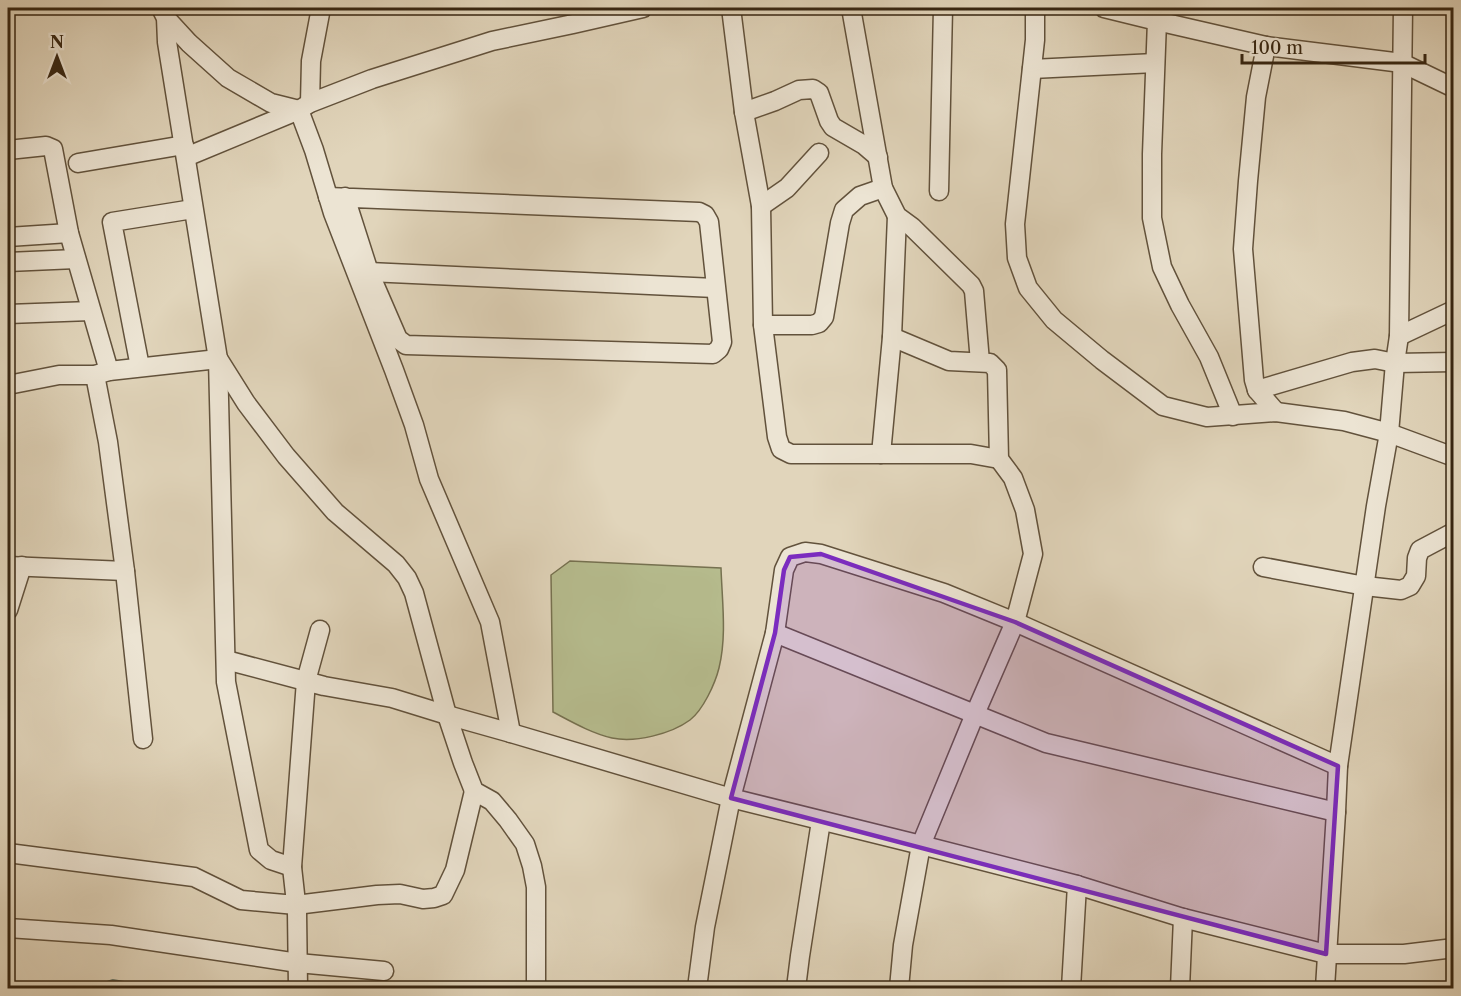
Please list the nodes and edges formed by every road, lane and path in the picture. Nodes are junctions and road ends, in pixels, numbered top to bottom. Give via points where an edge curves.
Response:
1 (321, 8) edge
2 (644, 8) edge
3 (731, 8) edge
4 (851, 8) edge
5 (943, 8) edge
6 (1035, 8) edge
7 (1104, 8) edge
8 (1403, 8) edge
9 (164, 13) edge
10 (1158, 14) edge
11 (571, 16) edge
12 (1266, 46) junction
13 (1155, 63) junction
14 (1402, 63) junction
15 (1032, 69) junction
16 (1454, 88) edge
17 (304, 107) junction
18 (744, 112) junction
19 (8, 150) edge
20 (185, 151) junction
21 (819, 153) dead end
22 (878, 157) junction
23 (78, 163) dead end
24 (883, 188) junction
25 (939, 191) dead end
26 (337, 197) junction
27 (761, 206) junction
28 (193, 209) junction
29 (897, 216) junction
30 (69, 233) junction
31 (8, 237) edge
32 (76, 259) junction
33 (8, 262) edge
34 (369, 272) junction
35 (715, 288) junction
36 (1454, 310) edge
37 (91, 311) junction
38 (8, 314) edge
39 (764, 325) junction
40 (1399, 336) junction
41 (892, 338) junction
42 (218, 359) junction
43 (980, 362) junction
44 (1454, 362) edge
45 (1395, 363) junction
46 (140, 368) junction
47 (102, 373) junction
48 (8, 385) edge
49 (1257, 390) junction
50 (1276, 412) junction
51 (1233, 416) junction
52 (1389, 433) junction
53 (881, 454) junction
54 (1454, 457) edge
55 (999, 459) junction
56 (1454, 532) edge
57 (15, 566) edge
58 (1263, 567) dead end
59 (125, 571) junction
60 (1365, 586) junction
61 (8, 609) edge
62 (1015, 622) junction
63 (320, 630) dead end
64 (775, 633) junction
65 (226, 660) junction
66 (306, 681) junction
67 (975, 714) junction
68 (447, 716) junction
69 (511, 733) junction
70 (143, 739) dead end
71 (1338, 766) junction
72 (474, 791) junction
73 (731, 798) junction
74 (1336, 812) junction
75 (821, 820) junction
76 (921, 845) junction
77 (8, 853) edge
78 (292, 867) junction
79 (1077, 885) junction
80 (296, 905) junction
81 (1183, 918) junction
82 (8, 928) edge
83 (1454, 948) edge
84 (1326, 954) junction
85 (298, 963) junction
86 (384, 971) dead end
87 (298, 988) edge
88 (536, 988) edge
89 (697, 988) edge
90 (796, 988) edge
91 (899, 988) edge
92 (1071, 988) edge
93 (1180, 988) edge
94 (1325, 988) edge

1 - 17 street
2 - 11 street
3 - 18 street
4 - 22 street
5 - 25 street
6 - 15 street
7 - 10 street
8 - 14 street
9 - 17 street via 189,43 228,78 270,103
9 - 20 street
10 - 12 street
10 - 13 street
11 - 17 street via 372,79
12 - 14 street
12 - 49 street via 1256,97 1243,249
13 - 15 street
13 - 51 street via 1152,218 1162,267 1209,357
14 - 16 street
14 - 40 street
15 - 51 street via 1015,224 1017,258 1028,288 1054,321 1163,406 1207,417
17 - 20 street
17 - 26 street via 314,150
18 - 22 street via 799,90 813,89 819,93 833,127
18 - 27 street
19 - 30 street via 46,146 53,149
20 - 23 street
20 - 28 street
21 - 27 street via 787,188
22 - 24 street
24 - 29 street
24 - 39 street via 860,196 844,210 824,317 819,323
26 - 34 street
26 - 35 street via 699,212 709,222
26 - 69 street via 429,479 490,622
27 - 39 street
28 - 42 street
28 - 46 street via 112,222
29 - 41 street
29 - 43 street via 971,285
30 - 31 street
30 - 32 street
32 - 33 street
32 - 37 street
34 - 35 street
34 - 35 street via 398,339 406,345 713,354 722,342
36 - 40 street
37 - 38 street
37 - 47 street
39 - 53 street via 781,449 791,454
40 - 45 street
41 - 43 street via 949,361
41 - 53 street
42 - 46 street
42 - 65 street
42 - 68 street via 286,456 335,512 407,578
43 - 55 street via 990,363 997,370
44 - 45 street
45 - 49 street via 1375,359 1352,362
45 - 52 street
46 - 47 street
47 - 48 street via 59,375
47 - 59 street
49 - 50 street
50 - 51 street
50 - 52 street via 1344,421
52 - 54 street
52 - 60 street
53 - 55 street via 971,454
55 - 62 street via 1013,478 1025,510 1033,554
56 - 60 street via 1420,550 1416,576 1410,586 1401,590
57 - 59 street
57 - 61 street
58 - 60 street
59 - 70 street
60 - 71 street
62 - 64 street via 944,593 805,552 790,556 784,570
62 - 67 street
62 - 71 street
63 - 66 street
64 - 67 street
64 - 73 street
65 - 66 street
65 - 78 street via 226,682 258,849 271,860
66 - 68 street via 393,698
66 - 78 street
67 - 74 street via 1046,743
67 - 76 street
68 - 69 street
68 - 72 street
69 - 73 street
71 - 74 street
72 - 80 street via 455,870 443,895 377,895
72 - 88 street via 492,801 508,820 525,844 532,866 536,887
73 - 75 street
73 - 89 street
74 - 84 street
75 - 76 street
75 - 90 street
76 - 79 street
76 - 91 street
77 - 80 street via 194,877 241,900
78 - 80 street
79 - 81 street
79 - 92 street
80 - 85 street
81 - 84 street
81 - 93 street
82 - 85 street via 111,935
83 - 84 street via 1404,954
84 - 94 street
85 - 86 street
85 - 87 street

